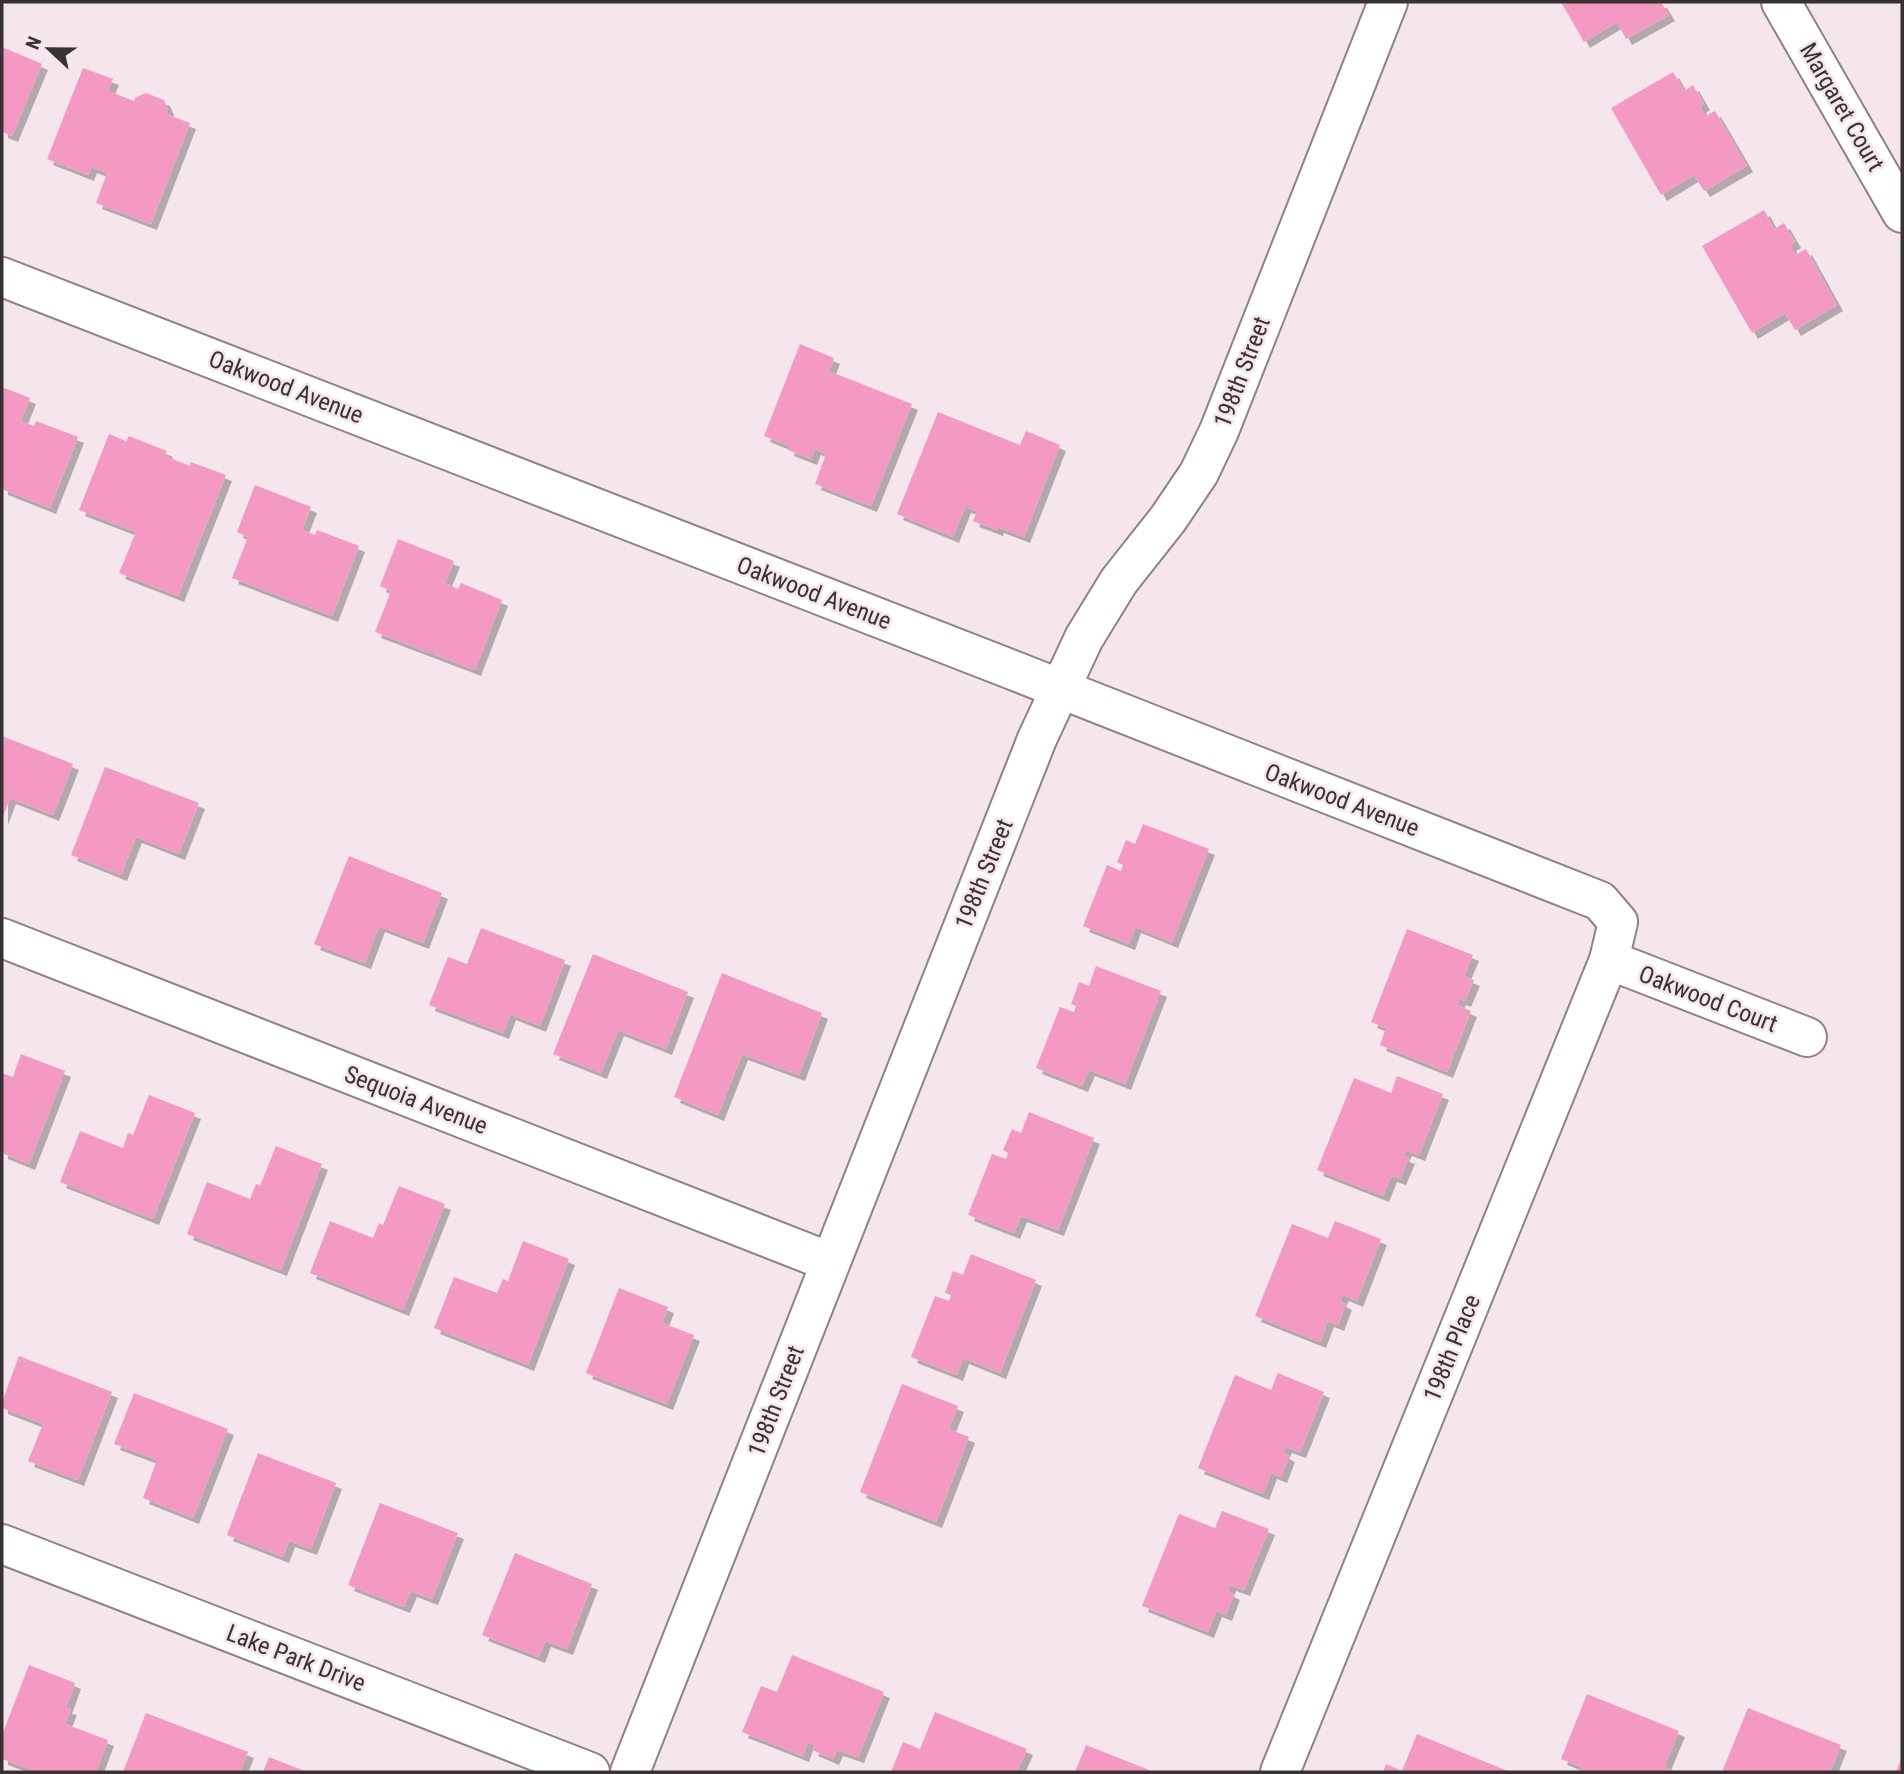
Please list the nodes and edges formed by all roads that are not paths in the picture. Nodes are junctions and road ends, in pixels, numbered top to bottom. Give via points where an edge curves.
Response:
1 (1388, 2) edge
2 (1781, 2) edge
3 (1902, 213) edge
4 (2, 277) edge
5 (1059, 689) junction
6 (1618, 922) joint
7 (2, 939) edge
8 (1609, 960) junction
9 (1807, 1037) dead end
10 (830, 1262) junction
11 (2, 1544) edge
12 (590, 1772) edge
13 (630, 1772) edge
14 (1280, 1772) edge

1 - 5 street, 198th Street via 1199,473 1119,582
2 - 3 street, Margaret Court
4 - 5 street, Oakwood Avenue
5 - 6 street, Oakwood Avenue via 1600,901
5 - 10 street, 198th Street
6 - 8 street, 198th Place
7 - 10 street, Sequoia Avenue
8 - 9 street, Oakwood Court
8 - 14 street, 198th Place
10 - 13 street, 198th Street
11 - 12 street, Lake Park Drive

